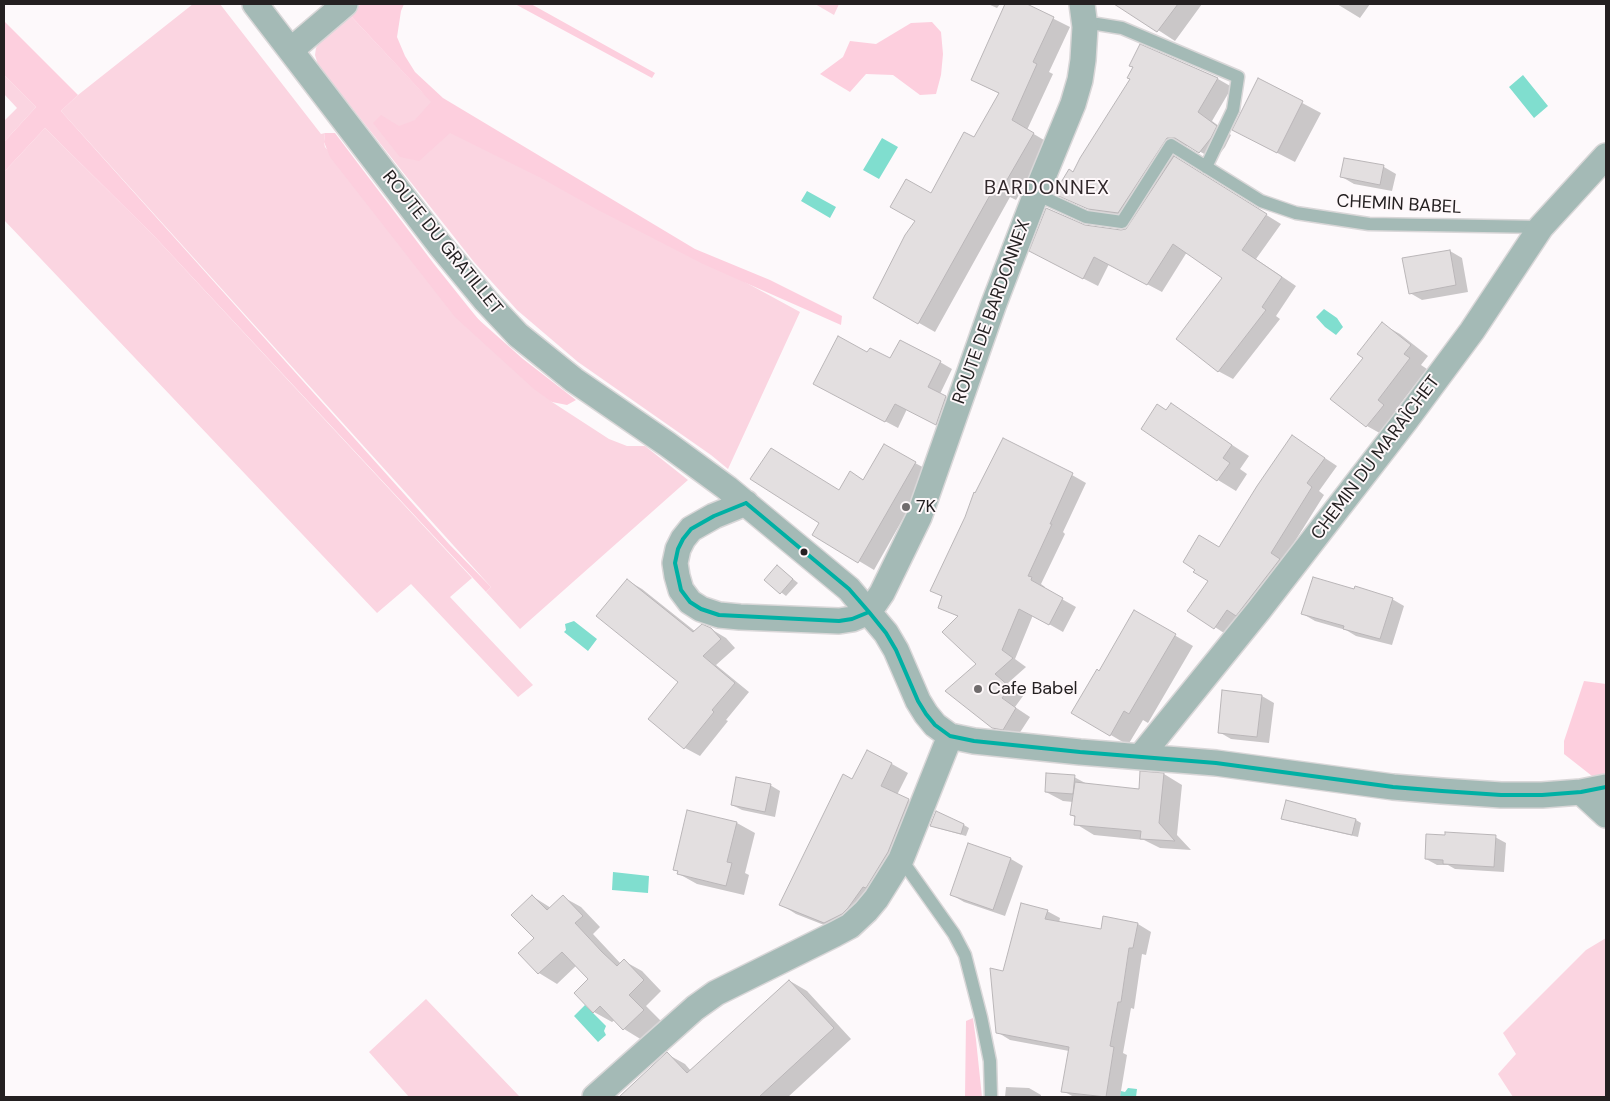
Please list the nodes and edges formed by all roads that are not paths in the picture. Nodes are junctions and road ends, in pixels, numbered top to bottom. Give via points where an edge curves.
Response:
1 (255, 4) edge
2 (345, 4) edge
3 (1083, 15) edge
4 (291, 50) junction
5 (1606, 156) edge
6 (1206, 167) junction
7 (1036, 194) junction
8 (1541, 227) junction
9 (746, 503) junction
10 (869, 612) junction
11 (950, 736) junction
12 (1140, 757) junction
13 (1606, 788) edge
14 (1581, 792) junction
15 (1606, 815) edge
16 (901, 859) junction
17 (595, 1097) edge
18 (991, 1097) edge

1 - 4 street, ROUTE DU GRATILLET
2 - 4 street
3 - 6 lane via 1122,28 1238,78 1232,110
3 - 7 street, ROUTE DE BARDONNEX via 1085,44 1080,80
4 - 9 street, ROUTE DU GRATILLET via 439,244 512,329 574,380
5 - 8 street, CHEMIN DU MARAÎCHET
6 - 7 lane, CHEMIN BABEL via 1171,145 1122,222 1086,217
6 - 8 lane, CHEMIN BABEL via 1261,201 1306,215 1369,224
7 - 10 street, ROUTE DE BARDONNEX via 919,517 882,594
8 - 12 street, CHEMIN DU MARAÎCHET via 1406,420
9 - 10 street, ROUTE DU GRATILLET via 849,589
9 - 10 street via 714,516 692,529 683,539 675,563 681,590 690,602 720,615 740,617 839,621
10 - 11 street, ROUTE DU GRATILLET via 896,650 926,714
11 - 12 street
11 - 16 street
12 - 14 street via 1216,763 1442,791 1502,795
13 - 14 street
14 - 15 street
16 - 17 street via 876,899 850,926 716,993
16 - 18 lane via 965,955 988,1053

